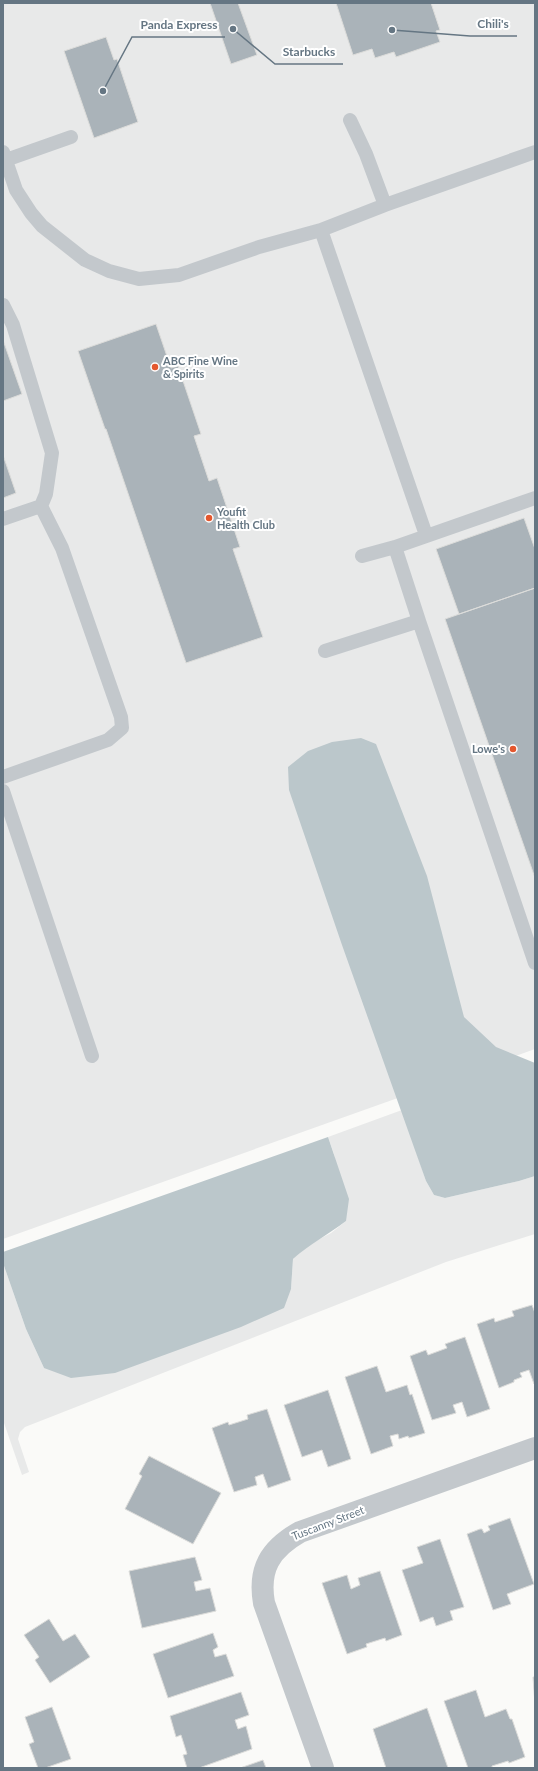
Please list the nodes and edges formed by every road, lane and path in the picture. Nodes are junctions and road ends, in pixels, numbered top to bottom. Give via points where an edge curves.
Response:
1 (350, 120) dead end
2 (71, 137) dead end
3 (535, 152) edge
4 (4, 158) edge
5 (385, 205) junction
6 (322, 230) junction
7 (3, 305) edge
8 (535, 498) edge
9 (41, 506) junction
10 (3, 520) edge
11 (426, 535) junction
12 (395, 547) junction
13 (362, 556) dead end
14 (419, 621) junction
15 (325, 651) dead end
16 (3, 777) edge
17 (3, 791) edge
18 (535, 963) edge
19 (92, 1056) dead end
20 (535, 1448) edge
21 (322, 1768) edge

1 - 5 lane
2 - 4 lane
3 - 5 lane
4 - 6 lane via 16,190 42,226 85,260 129,277 179,275
5 - 6 lane
6 - 11 lane
7 - 9 lane via 13,325 52,453 46,494
8 - 11 lane
9 - 10 lane
9 - 16 lane via 62,548 121,717 122,728 108,740
11 - 12 lane
12 - 13 lane
12 - 14 lane
14 - 15 lane
14 - 18 lane
17 - 19 lane
20 - 21 street, Tuscanny Street via 300,1532 275,1550 263,1575 264,1603

